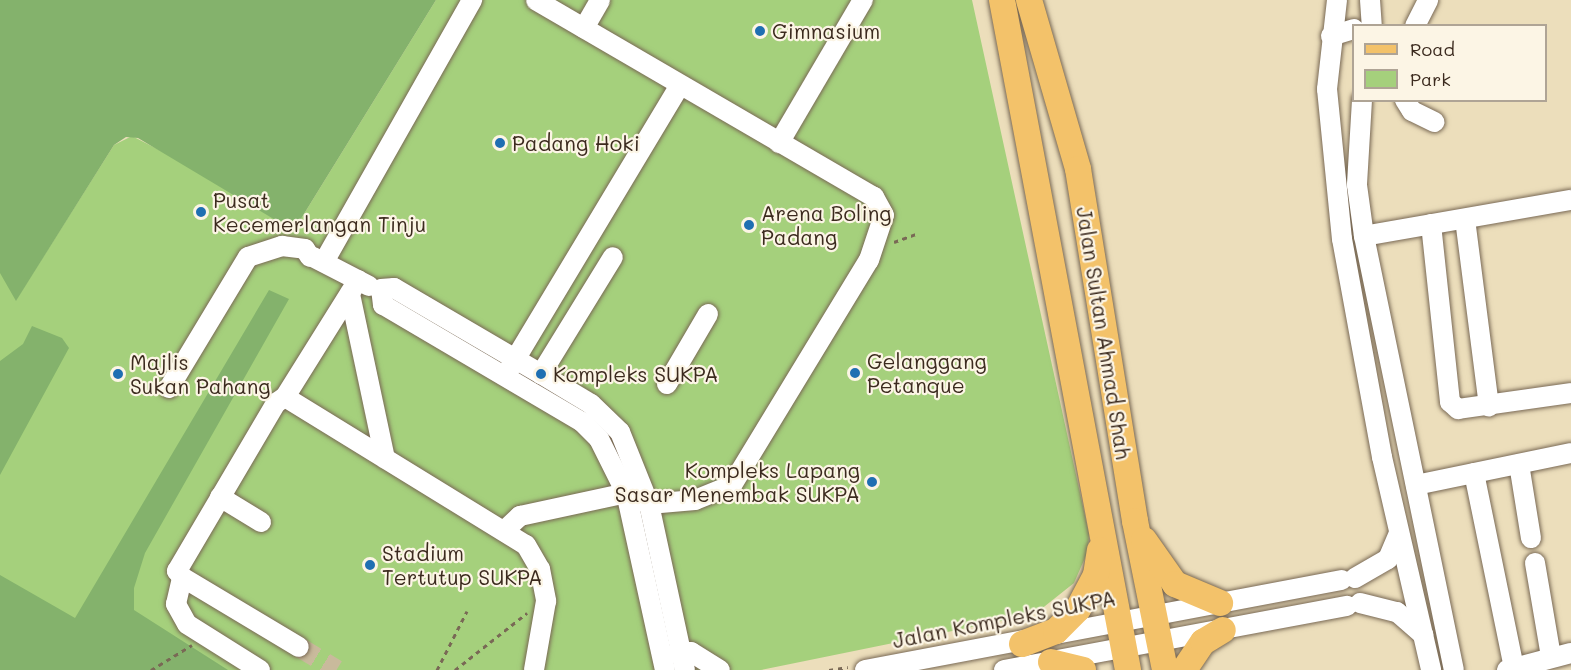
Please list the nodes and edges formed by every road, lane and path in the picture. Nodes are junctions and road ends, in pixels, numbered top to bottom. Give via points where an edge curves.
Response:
1 (472, 0) edge
2 (536, 0) edge
3 (600, 0) edge
4 (863, 0) edge
5 (1002, 0) edge
6 (1029, 0) edge
7 (1337, 0) edge
8 (1370, 0) edge
9 (1410, 0) edge
10 (1428, 0) edge
11 (1372, 24) edge
12 (1415, 24) edge
13 (1416, 24) edge
14 (584, 28) junction
15 (1352, 29) edge
16 (1331, 36) junction
17 (680, 85) junction
18 (1362, 102) edge
19 (1406, 102) edge
20 (1435, 122) dead end
21 (779, 143) junction
22 (1571, 200) edge
23 (1466, 219) junction
24 (1431, 224) junction
25 (916, 234) dead end
26 (1364, 236) junction
27 (884, 246) dead end
28 (614, 257) dead end
29 (318, 258) junction
30 (354, 287) junction
31 (379, 292) junction
32 (708, 314) dead end
33 (516, 359) junction
34 (541, 374) junction
35 (506, 376) junction
36 (667, 384) dead end
37 (169, 388) dead end
38 (1571, 393) edge
39 (285, 397) junction
40 (1489, 406) junction
41 (1571, 453) edge
42 (385, 458) junction
43 (1519, 464) junction
44 (1474, 473) junction
45 (1416, 485) junction
46 (626, 493) junction
47 (220, 497) junction
48 (649, 504) junction
49 (1135, 521) junction
50 (261, 522) dead end
51 (1099, 522) junction
52 (505, 530) junction
53 (1399, 533) junction
54 (1531, 538) dead end
55 (1535, 563) dead end
56 (182, 577) junction
57 (1220, 603) junction
58 (467, 611) dead end
59 (526, 613) dead end
60 (1152, 615) junction
61 (1119, 621) junction
62 (1223, 630) junction
63 (199, 633) junction
64 (1423, 635) junction
65 (1158, 642) junction
66 (1022, 644) junction
67 (299, 647) tunnel mouth
68 (1571, 653) edge
69 (1551, 657) junction
70 (1126, 659) edge
71 (682, 661) edge
72 (1051, 662) junction
73 (1510, 669) edge
74 (151, 670) edge
75 (260, 670) edge
76 (437, 670) edge
77 (456, 670) edge
78 (534, 670) edge
79 (664, 670) edge
80 (720, 670) edge
81 (865, 670) edge
82 (1004, 670) edge
83 (1083, 670) edge
84 (1164, 670) edge
85 (1184, 670) edge
86 (1431, 670) edge
87 (1454, 670) edge

1 - 29 street
2 - 14 street
3 - 14 street
4 - 21 street
5 - 51 main road, Jalan Sultan Ahmad Shah
6 - 49 main road, Jalan Sultan Ahmad Shah via 1078,170
7 - 16 street
8 - 11 street
9 - 12 street
10 - 13 street
14 - 17 street
15 - 16 street
16 - 53 street via 1328,89 1342,239
17 - 21 street
17 - 33 street
18 - 26 street via 1357,176
19 - 20 street via 1412,111
21 - 48 street via 882,204 877,245 739,478 707,498
22 - 23 street
23 - 24 street
23 - 40 street
24 - 26 street
24 - 40 street via 1450,402 1458,408
25 - 27 path
26 - 45 street
28 - 34 street
29 - 30 street
29 - 37 street via 303,261 276,252 256,253 243,261
30 - 31 street
30 - 39 street
30 - 42 street
31 - 33 street via 394,288
31 - 35 street via 383,305
32 - 36 street
33 - 34 street
33 - 35 street
34 - 48 street via 591,404 620,432
35 - 46 street via 591,430
38 - 40 street
39 - 42 street
39 - 47 street via 276,403
41 - 43 street
42 - 52 street
43 - 44 street
43 - 54 street
44 - 45 street
44 - 73 street
45 - 87 street
46 - 48 street
46 - 52 street via 520,516
46 - 79 street
47 - 50 street
47 - 56 street via 178,570
48 - 71 street
49 - 57 main road via 1170,580 1183,590
49 - 60 main road, Jalan Sultan Ahmad Shah
51 - 61 main road, Jalan Sultan Ahmad Shah
51 - 66 main road via 1100,554 1086,598 1056,631
52 - 78 street via 532,552 545,590 543,638
53 - 57 street, Jalan Kompleks SUKPA via 1388,560 1348,579
53 - 64 street
55 - 69 street
56 - 63 street via 176,589 178,608
56 - 67 street
57 - 60 street, Jalan Kompleks SUKPA
58 - 76 path
59 - 77 path
60 - 61 street, Jalan Kompleks SUKPA
60 - 65 main road, Jalan Sultan Ahmad Shah
61 - 66 street, Jalan Kompleks SUKPA
61 - 70 main road, Jalan Sultan Ahmad Shah
62 - 64 street via 1354,604 1397,612
62 - 65 street
62 - 85 main road via 1203,642
63 - 74 path via 190,650
63 - 75 street
64 - 86 street
65 - 70 street
65 - 84 main road, Jalan Sultan Ahmad Shah
66 - 81 street, Jalan Kompleks SUKPA
68 - 69 street
69 - 73 street
70 - 72 street
71 - 80 street via 692,652
72 - 82 street
72 - 83 main road

